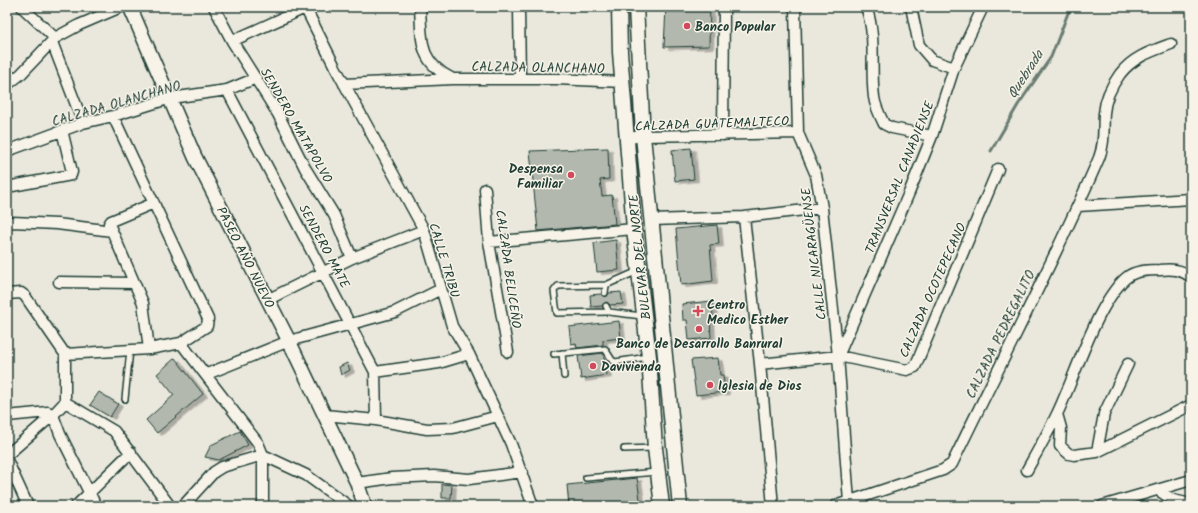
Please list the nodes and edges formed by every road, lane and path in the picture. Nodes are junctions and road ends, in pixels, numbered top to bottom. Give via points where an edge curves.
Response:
1 (22, 7) edge
2 (121, 7) edge
3 (130, 7) edge
4 (214, 7) edge
5 (420, 7) edge
6 (520, 7) edge
7 (619, 7) edge
8 (636, 7) edge
9 (724, 7) edge
10 (795, 7) edge
11 (866, 7) edge
12 (911, 7) edge
13 (983, 7) edge
14 (305, 8) edge
15 (53, 40) junction
16 (232, 41) junction
17 (1171, 44) dead end
18 (954, 68) junction
19 (256, 78) junction
20 (453, 79) junction
21 (520, 79) junction
22 (623, 82) junction
23 (344, 84) junction
24 (7, 85) edge
25 (227, 90) junction
26 (171, 98) junction
27 (114, 116) junction
28 (83, 123) junction
29 (62, 130) junction
30 (798, 133) junction
31 (723, 135) junction
32 (643, 136) junction
33 (932, 136) junction
34 (628, 138) junction
35 (7, 151) edge
36 (998, 169) dead end
37 (7, 187) edge
38 (485, 189) dead end
39 (1191, 200) edge
40 (154, 203) junction
41 (1078, 206) junction
42 (822, 208) junction
43 (744, 217) junction
44 (652, 220) junction
45 (7, 224) edge
46 (634, 229) junction
47 (424, 230) junction
48 (112, 231) junction
49 (489, 242) junction
50 (352, 258) junction
51 (639, 270) junction
52 (324, 273) junction
53 (1191, 277) edge
54 (59, 282) dead end
55 (134, 283) junction
56 (606, 285) junction
57 (441, 289) junction
58 (7, 294) edge
59 (605, 294) dead end
60 (267, 300) junction
61 (606, 306) dead end
62 (608, 312) junction
63 (644, 316) junction
64 (351, 324) junction
65 (289, 341) junction
66 (181, 343) junction
67 (150, 349) junction
68 (130, 350) junction
69 (508, 352) dead end
70 (562, 353) junction
71 (65, 354) junction
72 (468, 354) junction
73 (554, 354) dead end
74 (838, 356) junction
75 (649, 357) junction
76 (760, 364) junction
77 (1128, 364) dead end
78 (375, 372) junction
79 (207, 374) junction
80 (564, 376) dead end
81 (124, 399) dead end
82 (65, 402) junction
83 (1191, 405) edge
84 (1058, 414) junction
85 (53, 415) junction
86 (325, 415) junction
87 (7, 416) edge
88 (498, 416) junction
89 (376, 420) junction
90 (655, 448) junction
91 (624, 449) dead end
92 (130, 452) junction
93 (1097, 452) junction
94 (7, 455) edge
95 (263, 455) junction
96 (7, 460) edge
97 (1027, 470) dead end
98 (522, 472) junction
99 (658, 472) junction
100 (586, 478) dead end
101 (1191, 480) edge
102 (357, 484) junction
103 (1158, 490) junction
104 (89, 492) junction
105 (849, 502) junction
106 (1191, 504) edge
107 (28, 506) edge
108 (76, 506) edge
109 (96, 506) edge
110 (170, 506) edge
111 (183, 506) edge
112 (263, 506) edge
113 (349, 506) edge
114 (365, 506) edge
115 (533, 506) edge
116 (662, 506) edge
117 (680, 506) edge
118 (773, 506) edge
119 (835, 506) edge
120 (1102, 506) edge

1 - 15 street
2 - 15 street via 79,25
3 - 26 street, PASEO AÑO NUEVO
4 - 16 street, SENDERO MATAPOLVO
5 - 20 street via 422,46 429,61 439,72
6 - 21 street
7 - 22 main road, BULEVAR DEL NORTE
8 - 32 main road, BULEVAR DEL NORTE
9 - 31 street
10 - 30 street, CALLE NICARAGÜENSE
11 - 33 street via 871,20 874,46 874,99 884,124
12 - 18 street via 919,45 932,60
13 - 18 street, TRANSVERSAL CANADIENSE
14 - 16 street
14 - 23 street, CALLE TRIBU
15 - 24 street
15 - 28 street
16 - 19 street, SENDERO MATAPOLVO
17 - 41 street, CALZADA PEDREGALITO via 1136,58 1116,80 1104,112 1102,151
18 - 33 street, TRANSVERSAL CANADIENSE
19 - 25 street, CALZADA OLANCHANO
19 - 50 street, SENDERO MATAPOLVO via 334,215
20 - 21 street, CALZADA OLANCHANO
20 - 23 street, CALZADA OLANCHANO
21 - 22 street, CALZADA OLANCHANO
22 - 34 main road, BULEVAR DEL NORTE
23 - 47 street, CALLE TRIBU
25 - 26 street, CALZADA OLANCHANO
25 - 52 street, SENDERO MATE
26 - 27 street, CALZADA OLANCHANO
26 - 60 street, PASEO AÑO NUEVO via 195,157
27 - 28 street, CALZADA OLANCHANO
27 - 40 street
28 - 29 street, CALZADA OLANCHANO
29 - 35 street, CALZADA OLANCHANO
29 - 37 street via 71,175
30 - 31 street, CALZADA GUATEMALTECO
30 - 42 street, CALLE NICARAGÜENSE via 816,175
31 - 32 street, CALZADA GUATEMALTECO
32 - 34 street, CALZADA GUATEMALTECO
32 - 44 main road, BULEVAR DEL NORTE
33 - 74 street, TRANSVERSAL CANADIENSE
34 - 46 main road, BULEVAR DEL NORTE
36 - 74 street, CALZADA OCOTEPECANO via 915,367 907,370
38 - 49 street, CALZADA BELICEÑO
39 - 41 street
40 - 48 street via 111,221 109,224
40 - 66 street via 208,319 207,326
41 - 105 street, CALZADA PEDREGALITO via 952,464 943,470
42 - 43 street
42 - 74 street, CALLE NICARAGÜENSE
43 - 44 street
43 - 76 street
44 - 117 main road, BULEVAR DEL NORTE
45 - 48 street via 57,224
46 - 49 street
46 - 51 main road, BULEVAR DEL NORTE
47 - 50 street
47 - 57 street, CALLE TRIBU
48 - 55 street
49 - 69 street, CALZADA BELICEÑO
50 - 52 street
51 - 56 lane
51 - 63 main road, BULEVAR DEL NORTE
52 - 60 street
52 - 64 street, SENDERO MATE
53 - 84 street via 1184,271 1174,269 1146,270 1130,276 1104,307
54 - 55 street
55 - 67 street via 143,303
56 - 59 lane
56 - 62 lane via 558,286 554,291 557,313
57 - 64 street via 395,312
57 - 72 street, CALLE TRIBU via 452,326
58 - 71 street via 21,293 25,296
60 - 65 street, PASEO AÑO NUEVO
61 - 62 lane
62 - 63 lane
63 - 75 main road, BULEVAR DEL NORTE
64 - 65 street
64 - 78 street, SENDERO MATE
65 - 79 street
65 - 86 street, PASEO AÑO NUEVO
66 - 67 street
66 - 79 street
67 - 68 street
68 - 71 street
68 - 81 lane
70 - 73 lane
70 - 75 lane via 605,349 615,362
70 - 80 lane
71 - 82 street
72 - 78 street via 439,363
72 - 88 street, CALLE TRIBU
74 - 76 street, CALZADA OCOTEPECANO
74 - 105 street, CALLE NICARAGÜENSE
75 - 90 main road, BULEVAR DEL NORTE
76 - 118 street
77 - 93 street via 1104,414
78 - 89 street, SENDERO MATE
79 - 95 street via 258,443
82 - 85 street
82 - 92 street via 109,426
83 - 93 street
84 - 93 street via 1061,428 1060,446 1063,450 1074,455
84 - 97 street
85 - 87 street via 48,412
85 - 94 street
85 - 104 street
86 - 89 street
86 - 102 street, PASEO AÑO NUEVO
88 - 89 street via 453,428 427,429
88 - 98 street, CALLE TRIBU
90 - 91 lane
90 - 99 main road, BULEVAR DEL NORTE
92 - 104 street
92 - 110 street
95 - 111 street via 222,467 214,472
95 - 112 street
95 - 113 street via 306,475
96 - 107 street
98 - 102 street via 469,479 434,476 392,478
98 - 115 street, CALLE TRIBU
99 - 100 lane
99 - 116 main road, BULEVAR DEL NORTE
101 - 103 street
102 - 114 street, PASEO AÑO NUEVO
103 - 106 street via 1173,500
103 - 120 street
104 - 108 street
104 - 109 street
105 - 119 street, CALZADA PEDREGALITO

